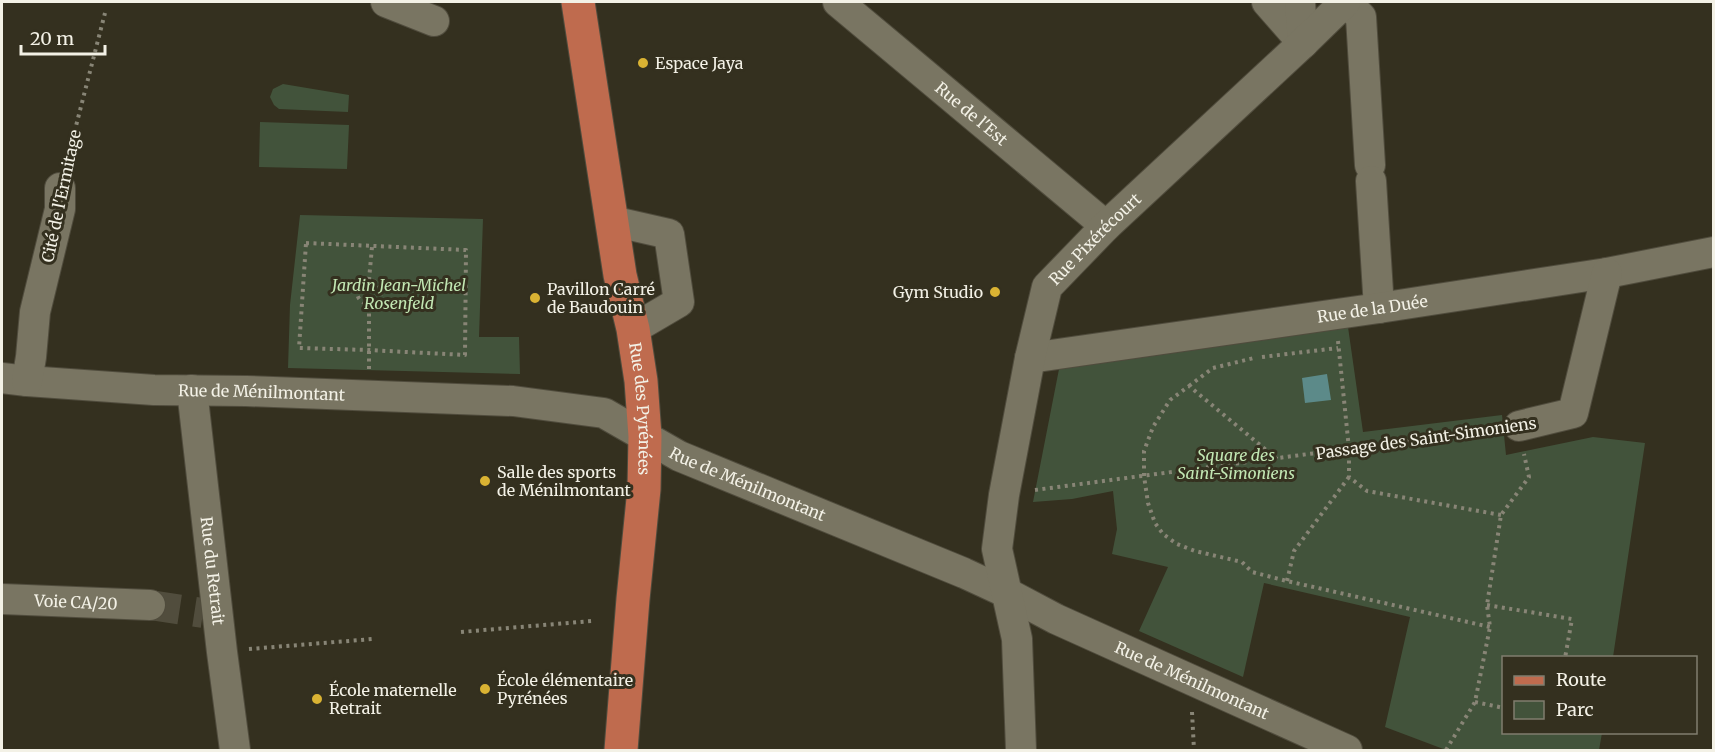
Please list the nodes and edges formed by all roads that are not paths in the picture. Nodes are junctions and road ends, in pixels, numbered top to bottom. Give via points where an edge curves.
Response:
1 (386, 2) edge
2 (578, 2) edge
3 (838, 2) edge
4 (1267, 2) edge
5 (1300, 2) edge
6 (1346, 2) edge
7 (434, 21) dead end
8 (1303, 43) junction
9 (60, 188) road end
10 (612, 221) junction
11 (1106, 226) junction
12 (1713, 252) edge
13 (1607, 273) junction
14 (1379, 308) junction
15 (633, 329) junction
16 (1030, 358) junction
17 (14, 380) edge
18 (192, 390) junction
19 (1519, 426) road end
20 (645, 436) junction
21 (1005, 592) junction
22 (2, 599) edge
23 (150, 605) tunnel mouth
24 (235, 750) edge
25 (621, 750) edge
26 (1021, 750) edge
27 (1347, 750) edge

1 - 7 street
2 - 10 main road, Rue des Pyrénées
3 - 11 street, Rue de l'Est
4 - 8 street
5 - 8 street
6 - 8 street, Rue Pixérécourt
6 - 14 street via 1361,17
8 - 11 street, Rue Pixérécourt
9 - 17 street, Cité de l'Ermitage via 60,209 35,312 31,357
10 - 15 main road, Rue des Pyrénées
10 - 15 street via 669,234 679,302
11 - 16 street, Rue Pixérécourt via 1047,286
12 - 13 street, Rue de la Duée
13 - 14 street, Rue de la Duée
13 - 19 street, Passage des Saint-Simoniens via 1573,413
14 - 16 street, Rue de la Duée
15 - 20 main road, Rue des Pyrénées
16 - 21 street, Rue Pixérécourt via 997,549
17 - 18 street, Rue de Ménilmontant
18 - 20 street, Rue de Ménilmontant via 513,401 604,413
18 - 24 street, Rue du Retrait via 211,613 222,652
20 - 21 street, Rue de Ménilmontant via 679,456
20 - 25 main road, Rue des Pyrénées via 644,489
21 - 26 street, Rue Pixérécourt via 1017,639
21 - 27 street, Rue de Ménilmontant via 1056,619
22 - 23 street, Voie CA/20

